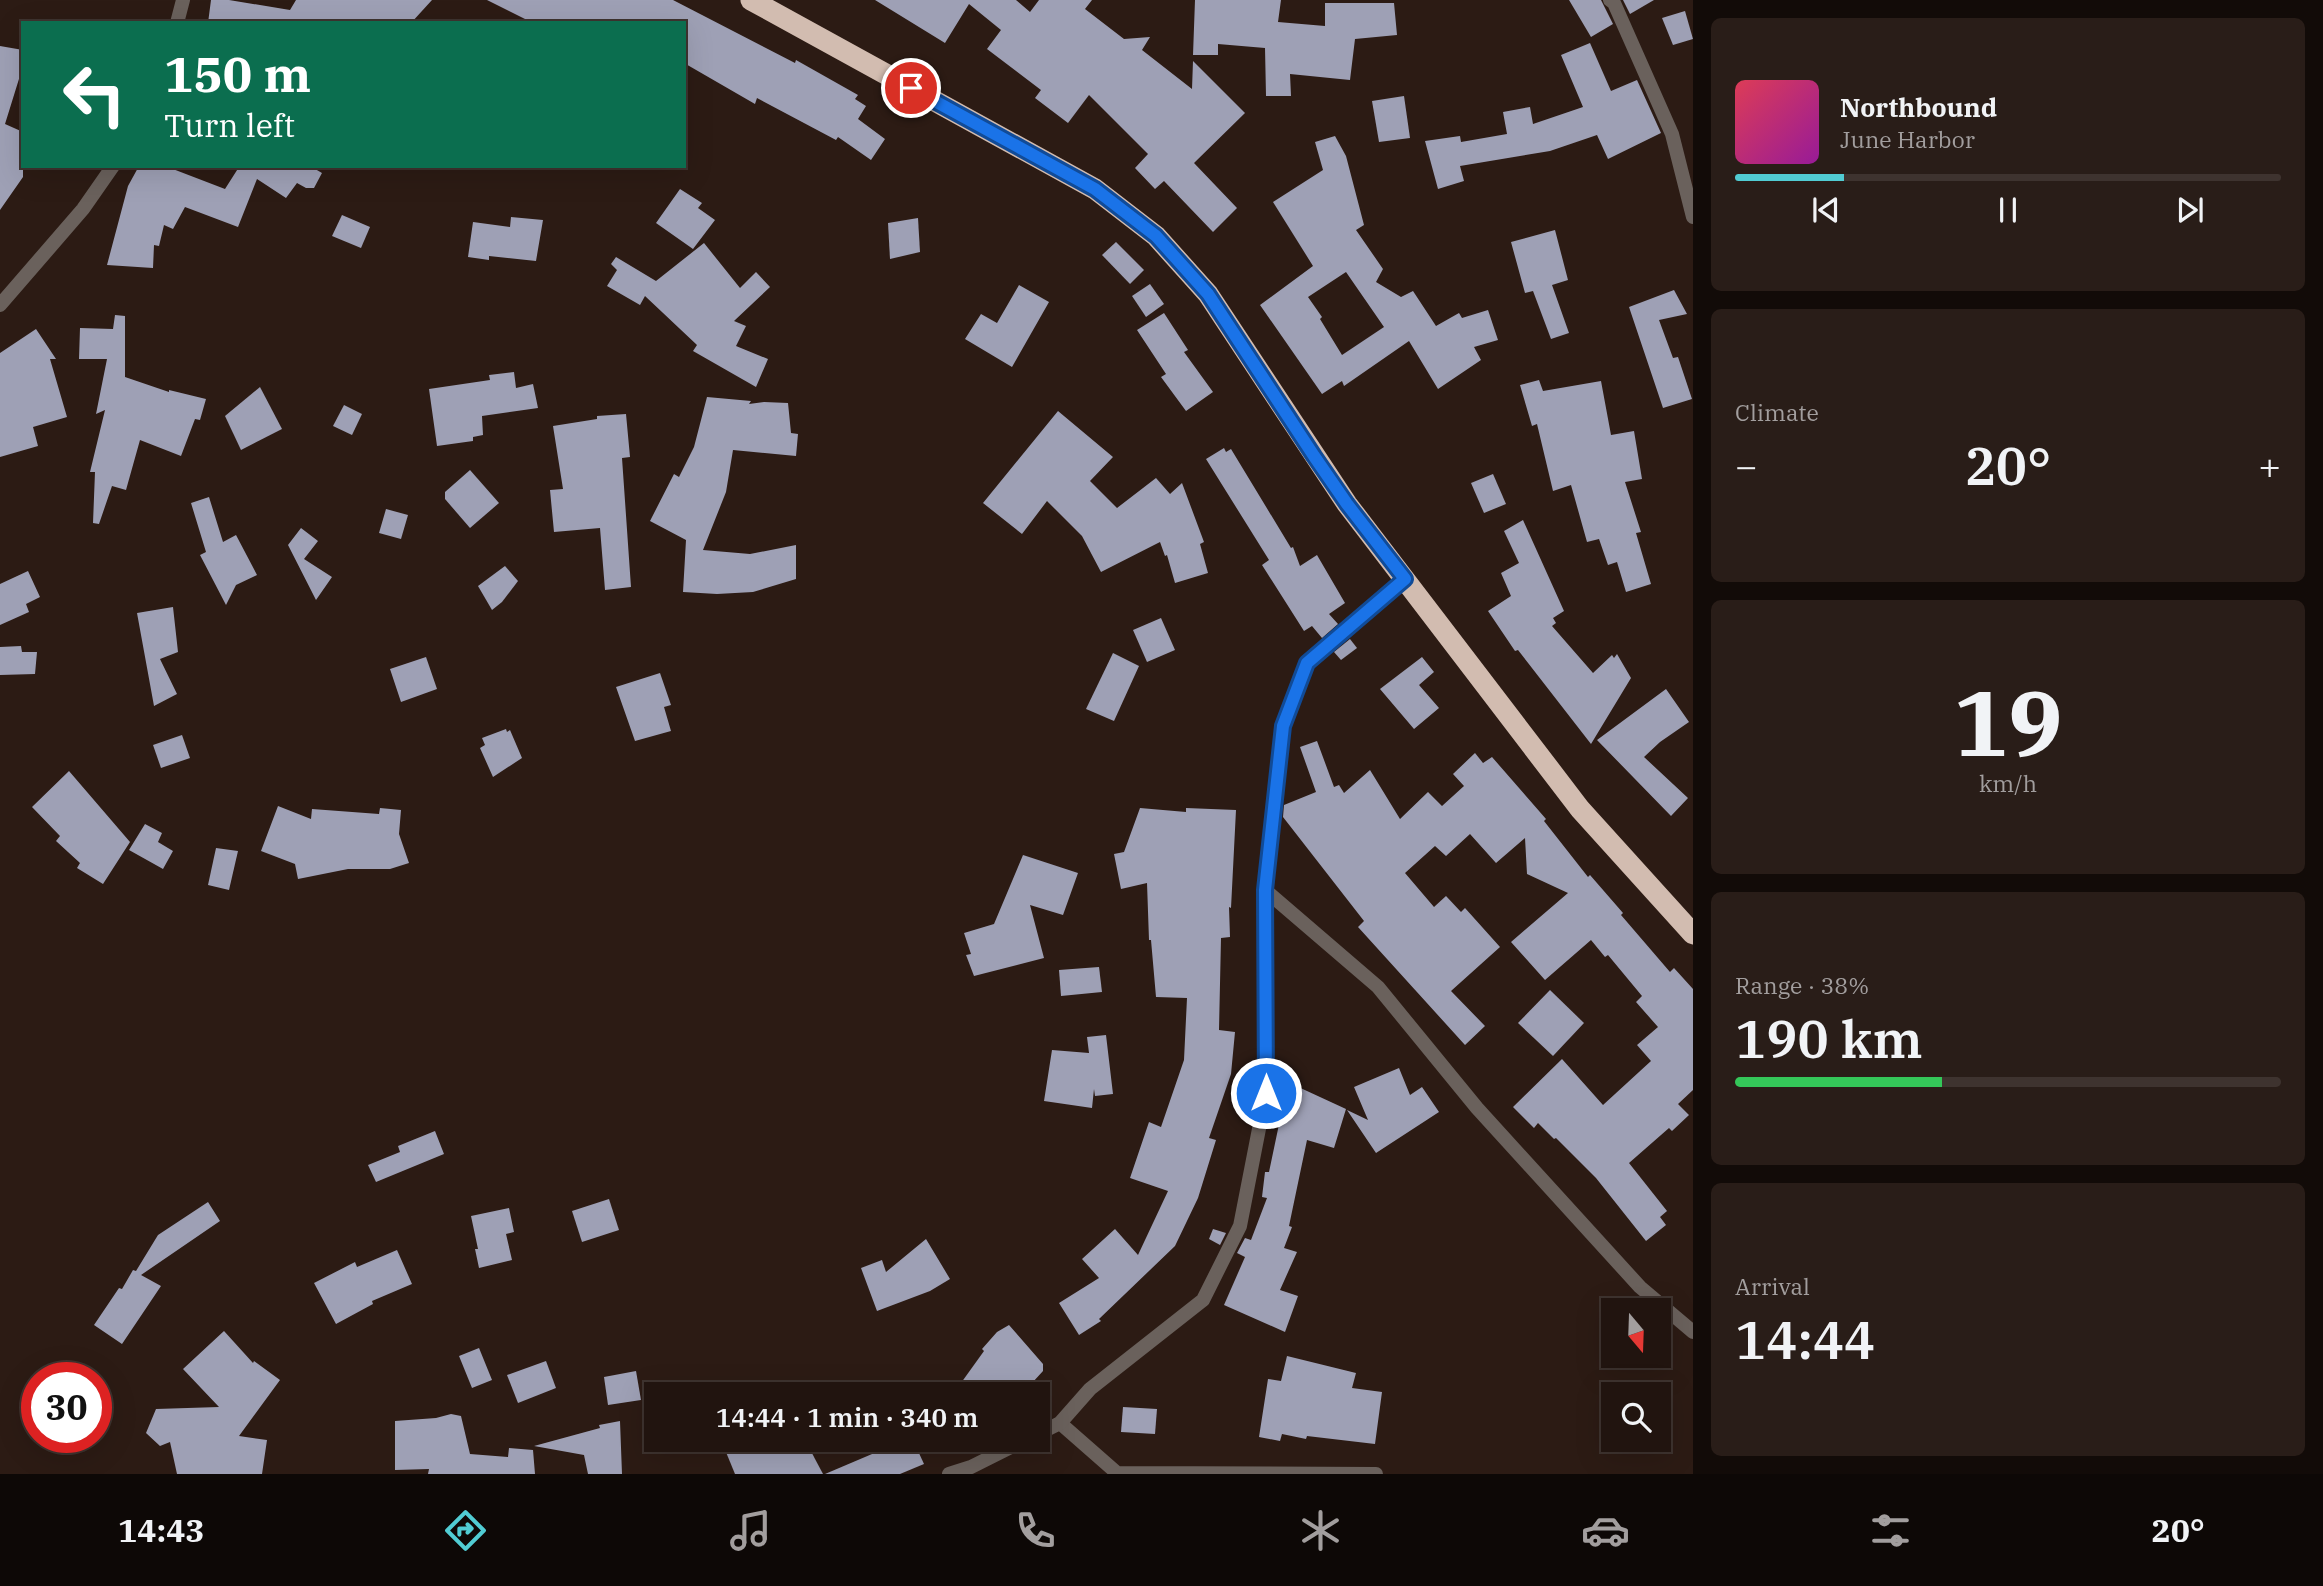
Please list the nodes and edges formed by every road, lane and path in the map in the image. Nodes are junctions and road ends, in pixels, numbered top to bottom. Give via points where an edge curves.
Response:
1 (183, 0) edge
2 (751, 0) edge
3 (1610, 0) edge
4 (178, 21) edge
5 (112, 168) edge
6 (1693, 217) edge
7 (0, 306) edge
8 (1405, 579) junction
9 (1265, 890) junction
10 (1692, 932) edge
11 (1693, 1332) edge
12 (1060, 1423) junction
13 (1050, 1428) edge
14 (1001, 1452) edge
15 (949, 1474) edge
16 (1376, 1474) edge

1 - 4 street
2 - 8 highway via 1095,189 1156,236 1208,294 1327,475
3 - 6 street via 1672,134
5 - 7 street via 83,209
8 - 9 street via 1307,663 1283,726
8 - 10 highway via 1580,809
9 - 11 street via 1378,987 1504,1138 1640,1287
9 - 12 street via 1266,1093 1240,1226 1203,1300 1090,1389
12 - 13 street
12 - 16 street via 1117,1473
14 - 15 street

